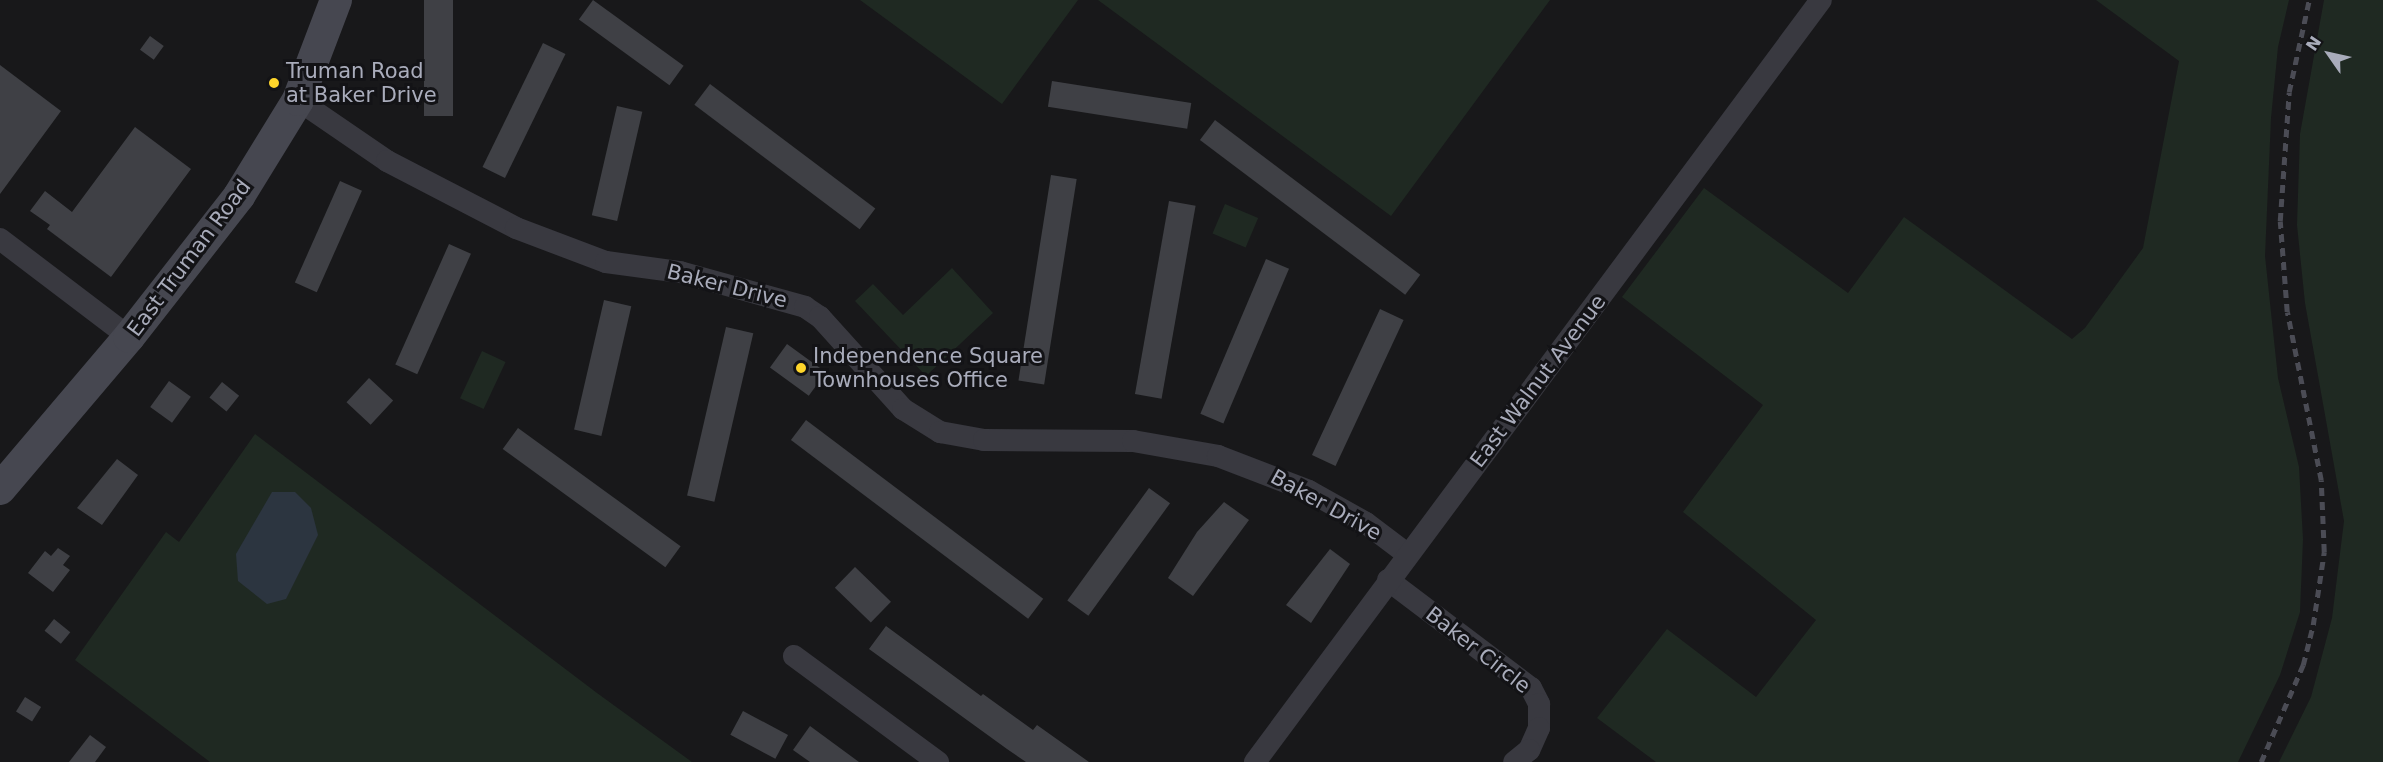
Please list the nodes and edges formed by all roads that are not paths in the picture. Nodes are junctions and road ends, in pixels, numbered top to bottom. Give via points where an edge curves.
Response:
1 (336, 0) edge
2 (1821, 0) edge
3 (298, 100) junction
4 (0, 239) edge
5 (129, 337) junction
6 (0, 489) edge
7 (1407, 554) junction
8 (1388, 580) junction
9 (794, 656) dead end
10 (938, 762) edge
11 (1255, 762) edge
12 (1514, 762) edge

1 - 3 main road, East Truman Road
2 - 7 street, East Walnut Avenue
3 - 5 main road, East Truman Road via 239,196
3 - 7 street, Baker Drive via 387,161 516,228 606,261 680,272 805,307 820,317 903,409 940,432 984,440 1133,441 1218,456 1309,491 1366,523
4 - 5 street
5 - 6 main road, East Truman Road
7 - 8 street, East Walnut Avenue
8 - 11 street, East Walnut Avenue
8 - 12 street, Baker Circle via 1531,688 1539,704 1539,728 1529,750
9 - 10 street

